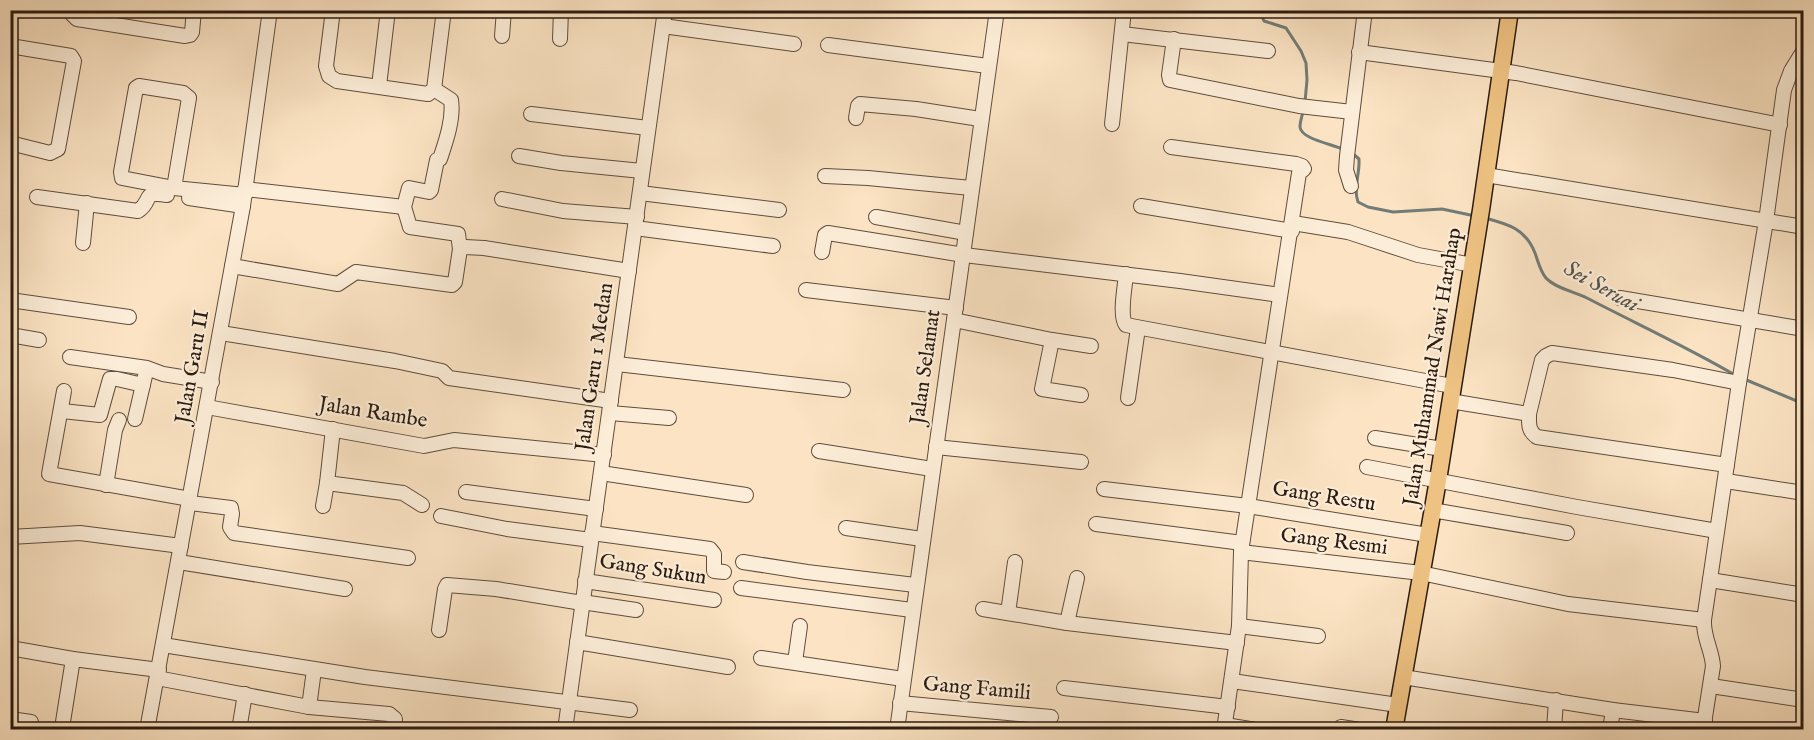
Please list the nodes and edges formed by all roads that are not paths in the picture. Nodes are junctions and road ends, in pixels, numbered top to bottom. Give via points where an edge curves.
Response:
1 (73, 10) edge
2 (194, 10) edge
3 (270, 10) edge
4 (333, 10) edge
5 (388, 10) edge
6 (444, 10) edge
7 (504, 10) edge
8 (561, 10) edge
9 (665, 10) edge
10 (997, 10) edge
11 (1125, 10) edge
12 (1365, 10) edge
13 (1510, 10) edge
14 (663, 26) junction
15 (1122, 34) junction
16 (502, 36) dead end
17 (560, 39) dead end
18 (1174, 39) junction
19 (794, 44) dead end
20 (828, 45) dead end
21 (10, 46) edge
22 (1268, 51) dead end
23 (1803, 51) edge
24 (1359, 52) junction
25 (988, 66) junction
26 (1500, 72) junction
27 (379, 86) junction
28 (434, 89) junction
29 (1352, 112) junction
30 (531, 114) dead end
31 (856, 118) dead end
32 (980, 119) junction
33 (1112, 124) dead end
34 (1779, 124) junction
35 (648, 128) junction
36 (10, 143) edge
37 (1172, 147) dead end
38 (519, 156) dead end
39 (642, 171) junction
40 (1486, 175) junction
41 (825, 176) dead end
42 (1351, 186) dead end
43 (174, 188) junction
44 (971, 188) junction
45 (640, 193) junction
46 (245, 196) junction
47 (37, 197) dead end
48 (502, 199) dead end
49 (87, 203) junction
50 (1141, 206) dead end
51 (404, 207) junction
52 (779, 210) dead end
53 (876, 218) dead end
54 (1767, 221) junction
55 (636, 222) junction
56 (1292, 227) junction
57 (1803, 227) edge
58 (966, 232) junction
59 (83, 243) dead end
60 (773, 246) dead end
61 (460, 249) junction
62 (822, 252) dead end
63 (964, 255) junction
64 (232, 266) junction
65 (1473, 266) junction
66 (629, 271) junction
67 (1126, 274) junction
68 (806, 290) dead end
69 (1280, 295) junction
70 (1620, 298) dead end
71 (10, 300) edge
72 (955, 314) junction
73 (129, 317) dead end
74 (1750, 321) junction
75 (1138, 328) junction
76 (1803, 329) edge
77 (221, 333) junction
78 (10, 334) edge
79 (39, 340) dead end
80 (1052, 340) junction
81 (1090, 346) dead end
82 (1271, 352) junction
83 (70, 357) dead end
84 (617, 364) junction
85 (1740, 377) junction
86 (212, 382) junction
87 (843, 390) dead end
88 (64, 391) dead end
89 (1451, 394) junction
90 (1081, 395) dead end
91 (1128, 398) dead end
92 (207, 407) junction
93 (611, 407) junction
94 (62, 411) junction
95 (1528, 414) junction
96 (669, 418) dead end
97 (135, 419) dead end
98 (119, 420) dead end
99 (333, 429) junction
100 (1375, 438) dead end
101 (936, 447) junction
102 (1442, 448) junction
103 (819, 451) dead end
104 (604, 455) junction
105 (1082, 462) dead end
106 (1727, 465) junction
107 (1367, 467) dead end
108 (932, 469) junction
109 (601, 473) junction
110 (1438, 480) junction
111 (1726, 481) junction
112 (327, 483) junction
113 (106, 485) junction
114 (1104, 489) dead end
115 (466, 492) dead end
116 (1803, 493) edge
117 (746, 495) dead end
118 (190, 501) junction
119 (323, 506) dead end
120 (422, 506) dead end
121 (1248, 506) junction
122 (596, 509) junction
123 (1432, 510) junction
124 (441, 516) dead end
125 (1096, 524) dead end
126 (846, 528) dead end
127 (1717, 531) junction
128 (1567, 534) dead end
129 (1428, 535) junction
130 (592, 536) junction
131 (10, 537) edge
132 (922, 539) junction
133 (181, 546) junction
134 (1241, 548) junction
135 (408, 558) dead end
136 (179, 562) junction
137 (743, 562) dead end
138 (1015, 562) dead end
139 (724, 572) dead end
140 (1421, 573) junction
141 (1077, 578) dead end
142 (585, 580) junction
143 (1710, 580) junction
144 (915, 585) junction
145 (741, 588) dead end
146 (345, 589) dead end
147 (1803, 595) edge
148 (714, 600) dead end
149 (582, 602) junction
150 (983, 609) dead end
151 (636, 610) dead end
152 (912, 610) junction
153 (1008, 613) junction
154 (1704, 621) junction
155 (1067, 623) junction
156 (800, 626) dead end
157 (1239, 626) junction
158 (439, 630) dead end
159 (1318, 636) dead end
160 (578, 642) junction
161 (1237, 643) junction
162 (163, 645) junction
163 (10, 648) edge
164 (761, 658) dead end
165 (73, 659) junction
166 (795, 662) junction
167 (728, 667) dead end
168 (314, 669) junction
169 (158, 674) junction
170 (1403, 677) junction
171 (903, 680) junction
172 (1232, 681) junction
173 (1711, 686) junction
174 (1064, 687) dead end
175 (245, 694) junction
176 (1556, 700) junction
177 (1803, 700) edge
178 (569, 701) junction
179 (900, 703) junction
180 (1398, 705) junction
181 (309, 706) junction
182 (1228, 707) junction
183 (630, 710) dead end
184 (1613, 710) junction
185 (1051, 717) dead end
186 (10, 718) edge
187 (1704, 725) edge
188 (1224, 727) edge
189 (1341, 727) dead end
190 (30, 729) edge
191 (68, 729) edge
192 (147, 729) edge
193 (239, 729) edge
194 (394, 729) edge
195 (565, 729) edge
196 (897, 729) edge
197 (1256, 729) edge
198 (1360, 729) edge
199 (1394, 729) edge
200 (1554, 729) edge
201 (1610, 729) edge

1 - 2 street via 77,19 185,36 192,32
3 - 46 street, Jalan Garu II
4 - 27 street via 327,74 337,81
5 - 27 street
6 - 28 street
7 - 16 street
8 - 17 street
9 - 14 street, Jalan Garu 1 Medan
10 - 25 street, Jalan Selamat
11 - 15 street
12 - 24 street
13 - 26 main road, Jalan Muhammad Nawi Harahap
14 - 19 street
14 - 35 street, Jalan Garu 1 Medan
15 - 18 street
15 - 33 street
18 - 22 street
18 - 29 street via 1170,80
20 - 25 street
21 - 36 street via 70,56 74,61 58,149 50,153
23 - 34 street via 1784,90
24 - 26 street
24 - 29 street
25 - 32 street, Jalan Selamat
26 - 34 street
26 - 40 main road, Jalan Muhammad Nawi Harahap
27 - 28 street via 426,94
28 - 51 street via 451,100 446,142 437,160 431,190 409,188
29 - 42 street via 1346,170
30 - 35 street
31 - 32 street via 860,104
32 - 44 street, Jalan Selamat
34 - 54 street
35 - 39 street, Jalan Garu 1 Medan
37 - 56 street via 1302,166
38 - 39 street
39 - 45 street, Jalan Garu 1 Medan
40 - 54 street
40 - 65 main road, Jalan Muhammad Nawi Harahap
41 - 44 street
43 - 43 street via 122,178 139,86 188,96
43 - 46 street
44 - 58 street, Jalan Selamat
45 - 52 street
45 - 55 street, Jalan Garu 1 Medan
46 - 49 street via 153,193 138,211
46 - 51 street
46 - 64 street, Jalan Garu II
47 - 49 street
48 - 55 street
49 - 59 street
50 - 56 street
51 - 61 street via 410,227 457,233
53 - 58 street
54 - 57 street
54 - 74 street
55 - 60 street
55 - 66 street, Jalan Garu 1 Medan
56 - 65 street via 1348,232 1418,255
56 - 69 street
58 - 63 street, Jalan Selamat
61 - 64 street via 452,285 356,272 338,284
61 - 66 street via 484,248
62 - 63 street via 828,233
63 - 67 street
63 - 72 street, Jalan Selamat
64 - 77 street, Jalan Garu II
65 - 89 main road, Jalan Muhammad Nawi Harahap
66 - 84 street, Jalan Garu 1 Medan
67 - 69 street
67 - 75 street via 1123,322
68 - 72 street
69 - 82 street
70 - 74 street
71 - 73 street
72 - 80 street
72 - 101 street, Jalan Selamat
74 - 76 street
74 - 85 street
75 - 82 street
75 - 91 street
77 - 86 street, Jalan Garu II
77 - 93 street via 395,361 442,371 449,378
78 - 79 street
80 - 81 street
80 - 90 street via 1042,389
82 - 89 street
82 - 121 street
83 - 86 street
84 - 87 street
84 - 93 street, Jalan Garu 1 Medan
85 - 95 street via 1552,353 1542,360
85 - 106 street
86 - 92 street, Jalan Garu II
88 - 94 street
89 - 95 street
89 - 102 main road, Jalan Muhammad Nawi Harahap
92 - 99 street, Jalan Rambe
92 - 118 street, Jalan Garu II
93 - 96 street
93 - 104 street, Jalan Garu 1 Medan
94 - 97 street via 100,416 110,379 145,378
94 - 113 street via 49,474
95 - 106 street via 1529,427 1537,437
98 - 113 street
99 - 104 street, Jalan Rambe via 424,446 454,440
99 - 112 street
100 - 102 street
101 - 105 street
101 - 108 street, Jalan Selamat
102 - 110 main road, Jalan Muhammad Nawi Harahap
103 - 108 street
104 - 109 street, Jalan Garu 1 Medan
106 - 111 street
107 - 110 street
108 - 132 street, Jalan Selamat
109 - 117 street
109 - 122 street, Jalan Garu 1 Medan
110 - 123 main road, Jalan Muhammad Nawi Harahap
110 - 127 street
111 - 116 street
111 - 127 street
112 - 119 street
112 - 120 street via 403,493
113 - 118 street
114 - 121 street, Gang Restu
115 - 122 street
118 - 133 street, Jalan Garu II
118 - 135 street via 231,508 230,527 234,533
121 - 129 street, Gang Restu
121 - 134 street
122 - 130 street, Jalan Garu 1 Medan
123 - 128 street
123 - 129 main road, Jalan Muhammad Nawi Harahap
124 - 130 street via 507,529
125 - 134 street, Gang Resmi
126 - 132 street
127 - 143 street
129 - 140 main road, Jalan Muhammad Nawi Harahap
130 - 139 street via 710,549 714,554 714,571
130 - 142 street, Jalan Garu 1 Medan
131 - 133 street via 80,532
132 - 144 street, Jalan Selamat
133 - 136 street, Jalan Garu II
134 - 140 street, Gang Resmi
134 - 157 street
136 - 146 street
136 - 162 street, Jalan Garu II
137 - 144 street
138 - 153 street
140 - 154 street, Gang Resmi via 1568,604
140 - 170 main road, Jalan Muhammad Nawi Harahap
141 - 155 street
142 - 148 street, Gang Sukun
142 - 149 street, Jalan Garu 1 Medan
143 - 147 street
143 - 154 street
144 - 152 street, Jalan Selamat
145 - 152 street
149 - 151 street
149 - 158 street via 447,585
149 - 160 street, Jalan Garu 1 Medan
150 - 153 street
152 - 171 street, Jalan Selamat
153 - 155 street
154 - 173 street via 1703,632 1713,657
155 - 161 street
156 - 166 street
157 - 159 street
157 - 161 street
160 - 167 street
160 - 178 street, Jalan Garu 1 Medan
161 - 172 street
162 - 168 street
162 - 169 street, Jalan Garu II
163 - 165 street
164 - 166 street
165 - 169 street
165 - 191 street via 62,728
166 - 171 street
168 - 178 street
168 - 181 street
169 - 175 street
169 - 192 street, Jalan Garu II
170 - 176 street
170 - 180 main road, Jalan Muhammad Nawi Harahap
171 - 179 street, Jalan Selamat
172 - 180 street
172 - 182 street
173 - 177 street
173 - 187 street
174 - 182 street
175 - 181 street
175 - 193 street
176 - 184 street
176 - 200 street
178 - 183 street
178 - 195 street, Jalan Garu 1 Medan
179 - 185 street, Gang Famili
179 - 196 street, Jalan Selamat
180 - 199 main road, Jalan Muhammad Nawi Harahap
181 - 194 street via 389,714 395,719
182 - 188 street
184 - 187 street
184 - 201 street
186 - 190 street via 31,722
188 - 197 street
189 - 198 street

